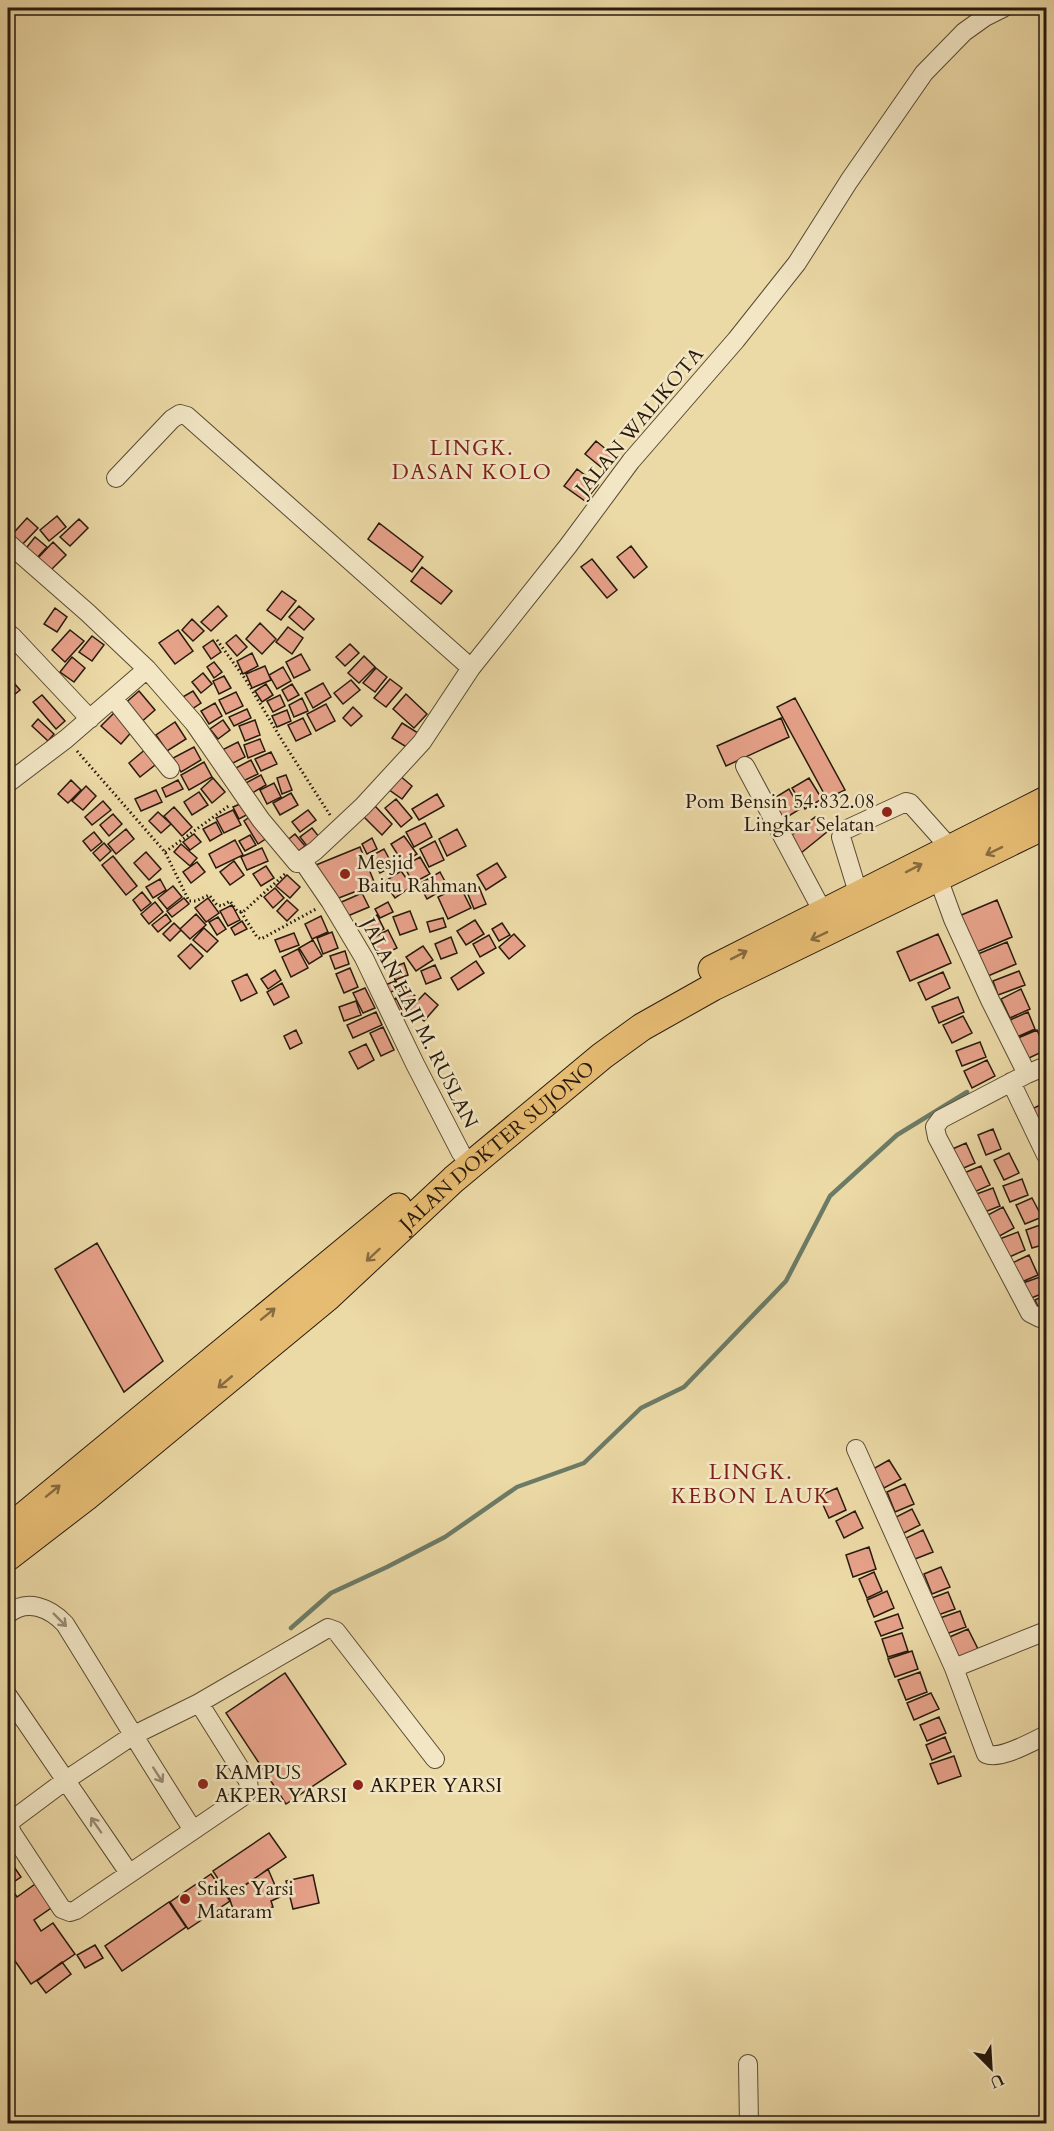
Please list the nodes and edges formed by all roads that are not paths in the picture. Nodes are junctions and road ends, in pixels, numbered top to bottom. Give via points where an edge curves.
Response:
1 (1003, 8) edge
2 (116, 478) dead end
3 (8, 543) edge
4 (12, 636) dead end
5 (471, 668) junction
6 (147, 669) junction
7 (114, 699) junction
8 (90, 719) junction
9 (745, 766) dead end
10 (170, 769) dead end
11 (8, 783) edge
12 (1047, 800) edge
13 (1047, 825) edge
14 (951, 849) junction
15 (299, 861) junction
16 (938, 878) junction
17 (859, 896) junction
18 (824, 912) junction
19 (679, 995) junction
20 (1047, 1066) edge
21 (1019, 1078) junction
22 (461, 1153) junction
23 (1047, 1155) edge
24 (1047, 1315) edge
25 (856, 1449) dead end
26 (8, 1528) edge
27 (8, 1557) edge
28 (9, 1608) edge
29 (1047, 1631) edge
30 (954, 1668) junction
31 (8, 1696) edge
32 (199, 1703) junction
33 (126, 1725) junction
34 (1047, 1735) edge
35 (435, 1759) dead end
36 (59, 1770) junction
37 (193, 1830) junction
38 (129, 1873) junction
39 (748, 2064) dead end
40 (749, 2124) edge

1 - 5 street, JALAN WALIKOTA via 964,32 924,73 803,255 736,340 657,429
2 - 5 street via 172,419 180,414 187,416
3 - 6 street, JALAN HAJI M. RUSLAN
4 - 8 street
5 - 15 street, JALAN WALIKOTA via 418,747 338,830
6 - 7 street
6 - 15 street, JALAN HAJI M. RUSLAN via 194,723 274,837
7 - 8 street
7 - 10 street
8 - 11 street
9 - 18 street
12 - 14 highway
13 -> 16 highway, JALAN DOKTER SUJONO
17 -> 14 highway
14 - 17 street via 906,802 843,831
15 - 22 street, JALAN HAJI M. RUSLAN via 330,901 368,965
16 -> 19 highway, JALAN DOKTER SUJONO
16 - 21 street
17 - 18 highway
19 -> 18 highway
19 - 22 highway via 626,1022
19 -> 27 highway, JALAN DOKTER SUJONO via 454,1179 328,1296
20 - 21 street
21 - 23 street
21 - 24 street via 941,1119 935,1127 1030,1313 1040,1318
26 -> 22 highway
25 - 30 street
28 -> 33 street via 36,1606 59,1617
29 - 30 street
30 - 34 street via 986,1754 993,1757
31 - 36 street
32 - 33 street
32 - 35 street via 328,1628 336,1631
32 - 37 street via 248,1781 249,1789
33 - 36 street
33 -> 37 street
38 -> 36 street
36 - 38 street via 9,1827 62,1909 76,1910
37 - 38 street
39 - 40 street

